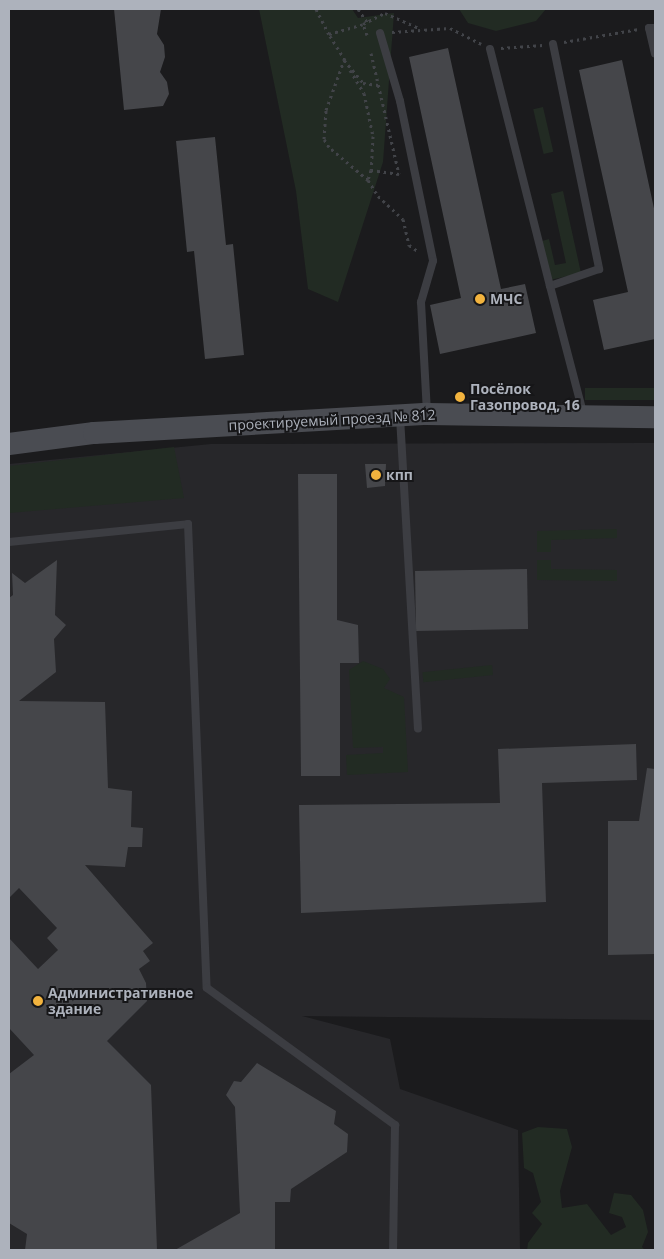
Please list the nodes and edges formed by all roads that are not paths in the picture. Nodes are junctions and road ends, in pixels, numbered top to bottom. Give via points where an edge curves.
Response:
1 (652, 28) edge
2 (380, 33) road end
3 (553, 44) road end
4 (490, 49) road end
5 (655, 53) edge
6 (550, 286) junction
7 (427, 414) junction
8 (400, 415) junction
9 (585, 417) junction
10 (655, 417) edge
11 (9, 444) edge
12 (9, 542) edge
13 (418, 728) dead end
14 (393, 1250) edge

1 - 5 lane
2 - 7 lane via 400,101 434,262 421,302
3 - 6 lane via 599,269
4 - 6 lane
6 - 9 lane
7 - 8 street, проектируемый проезд № 812
7 - 9 street, проектируемый проезд № 812
8 - 11 street, проектируемый проезд № 812 via 94,433
8 - 13 lane
9 - 10 street, проектируемый проезд № 812
12 - 14 lane via 188,524 207,988 395,1125

